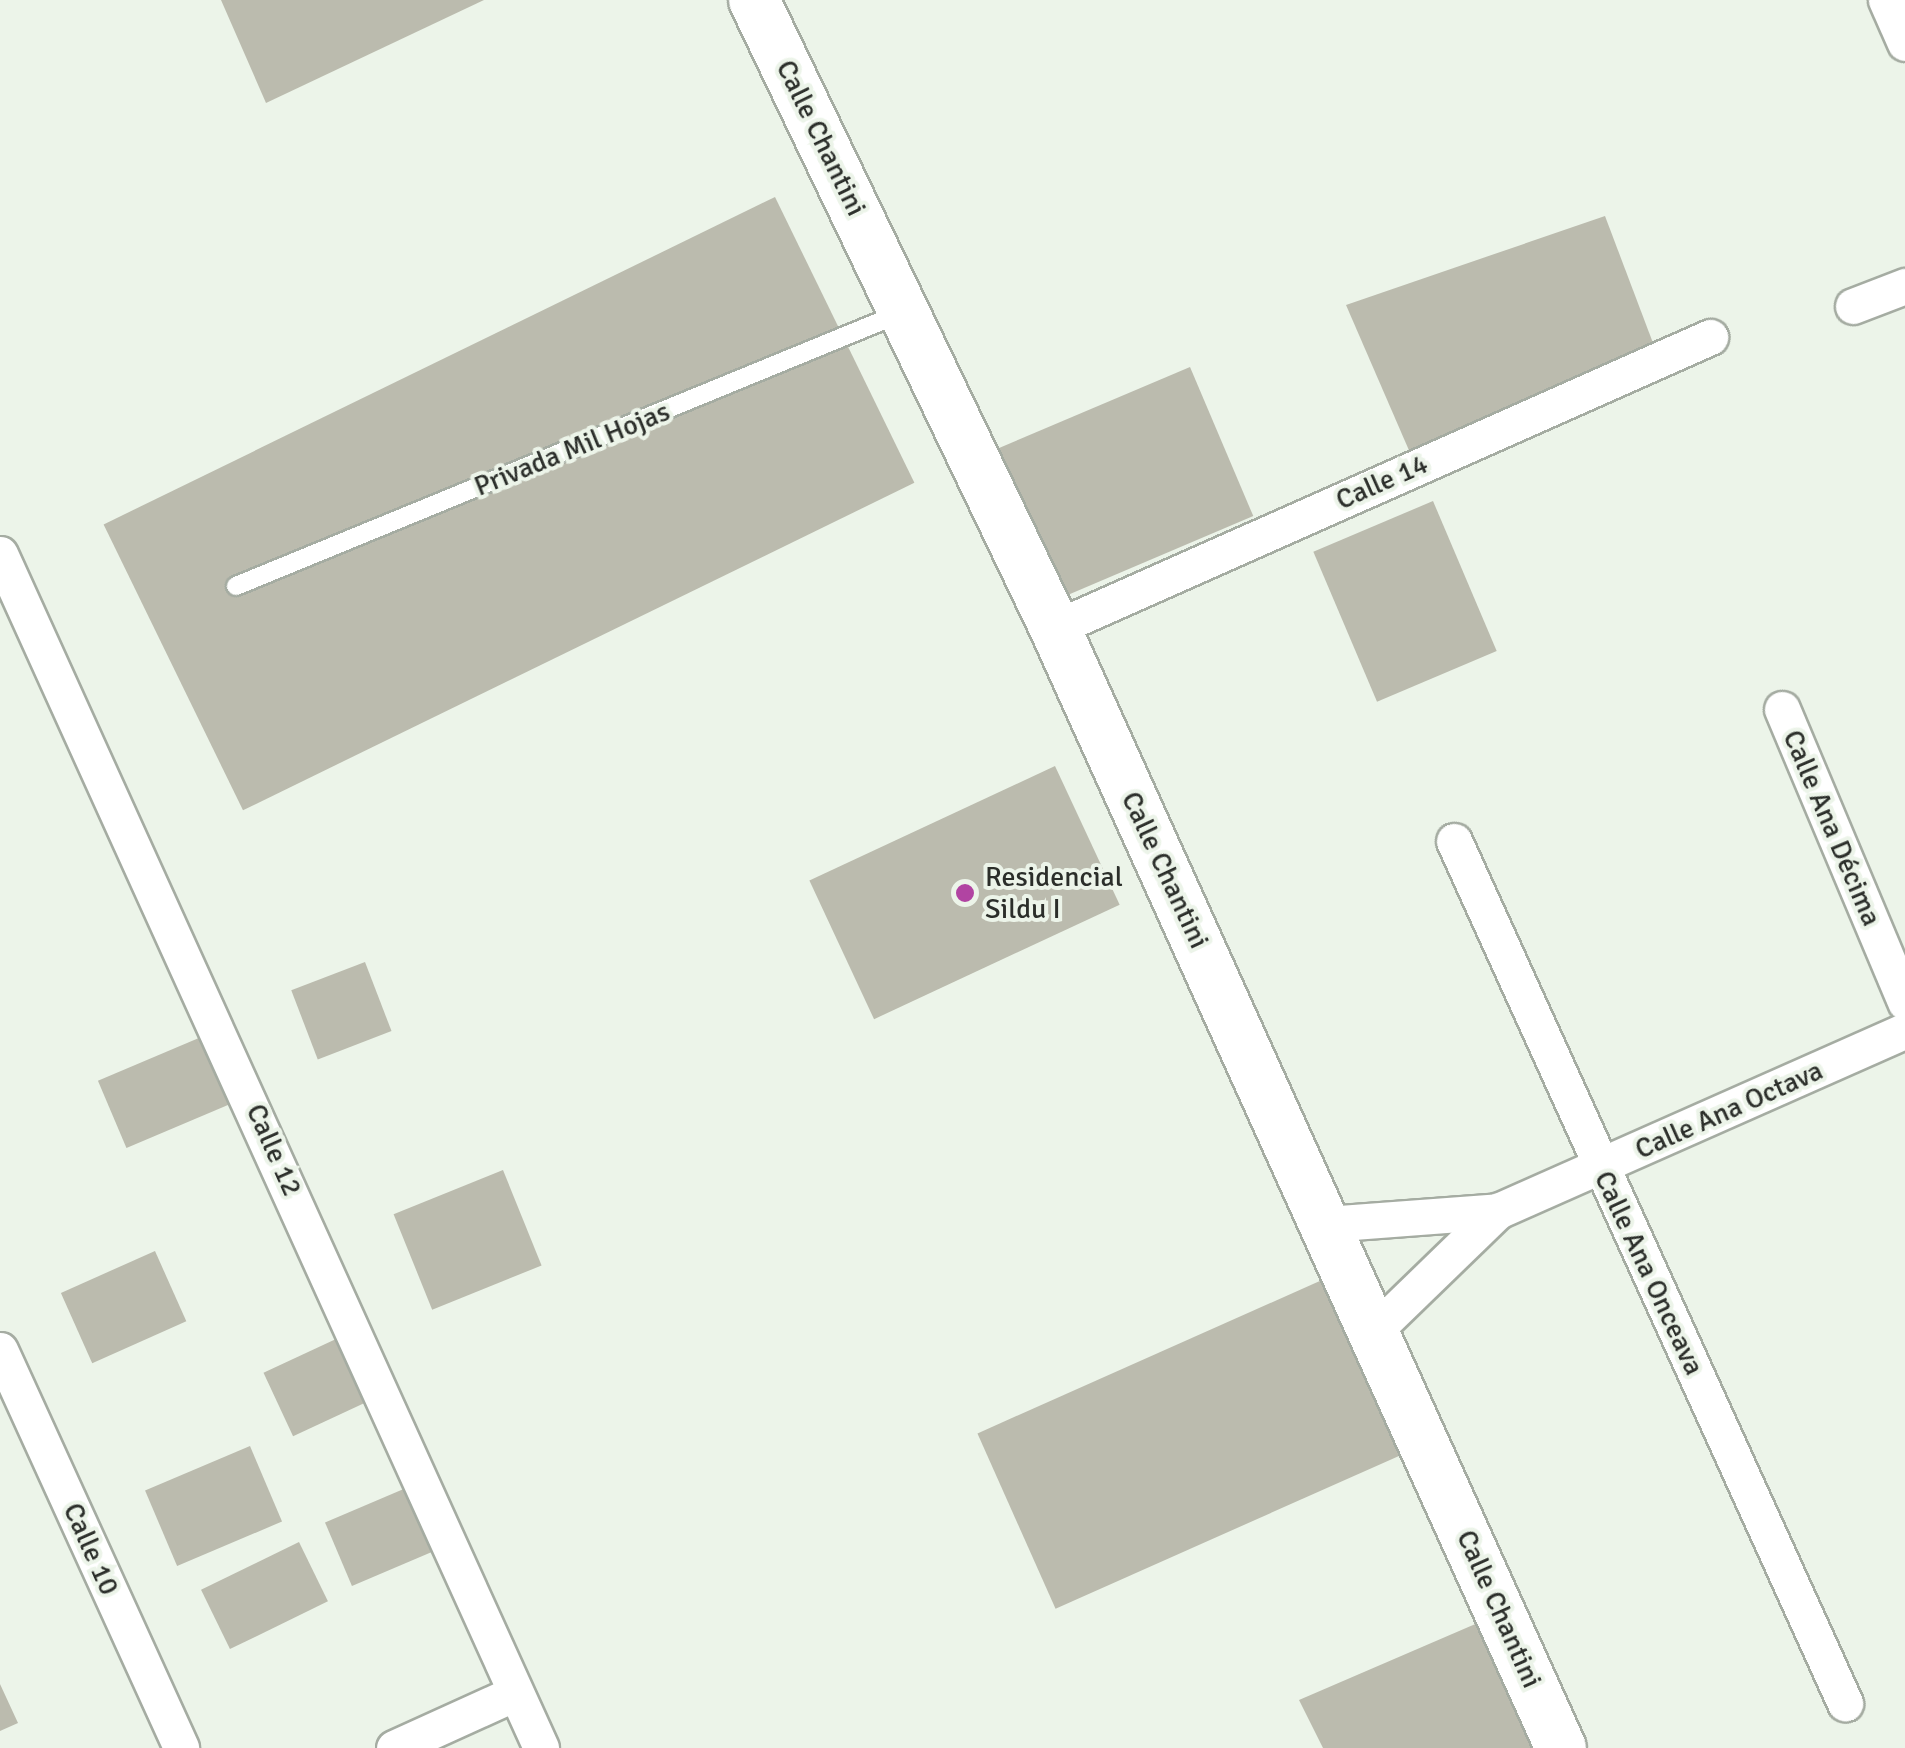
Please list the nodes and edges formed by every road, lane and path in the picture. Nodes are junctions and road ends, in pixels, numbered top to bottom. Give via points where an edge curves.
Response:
1 (754, 0) edge
2 (1886, 0) edge
3 (1905, 43) edge
4 (1905, 286) edge
5 (1853, 306) dead end
6 (906, 311) junction
7 (1710, 337) dead end
8 (0, 554) edge
9 (236, 586) dead end
10 (1054, 628) junction
11 (1782, 709) dead end
12 (1454, 841) dead end
13 (1905, 1002) edge
14 (1905, 1031) edge
15 (1601, 1168) junction
16 (1498, 1212) junction
17 (1327, 1224) junction
18 (1374, 1331) junction
19 (0, 1350) edge
20 (514, 1693) junction
21 (1845, 1703) dead end
22 (181, 1748) edge
23 (394, 1748) edge
24 (541, 1748) edge
25 (1561, 1748) edge

1 - 6 street, Calle Chantini
2 - 3 street
4 - 5 street
6 - 9 lane, Privada Mil Hojas
6 - 10 street, Calle Chantini
7 - 10 street, Calle 14
8 - 20 street, Calle 12
10 - 17 street, Calle Chantini
11 - 13 street, Calle Ana Décima
12 - 15 street, Calle Ana Onceava
14 - 15 street, Calle Ana Octava
15 - 16 street, Calle Ana Octava
15 - 21 street, Calle Ana Onceava
16 - 17 street, Calle Ana Octava
16 - 18 street, Calle Ana Octava
17 - 18 street, Calle Chantini
18 - 25 street, Calle Chantini
19 - 22 street, Calle 10
20 - 23 street
20 - 24 street, Calle 12

